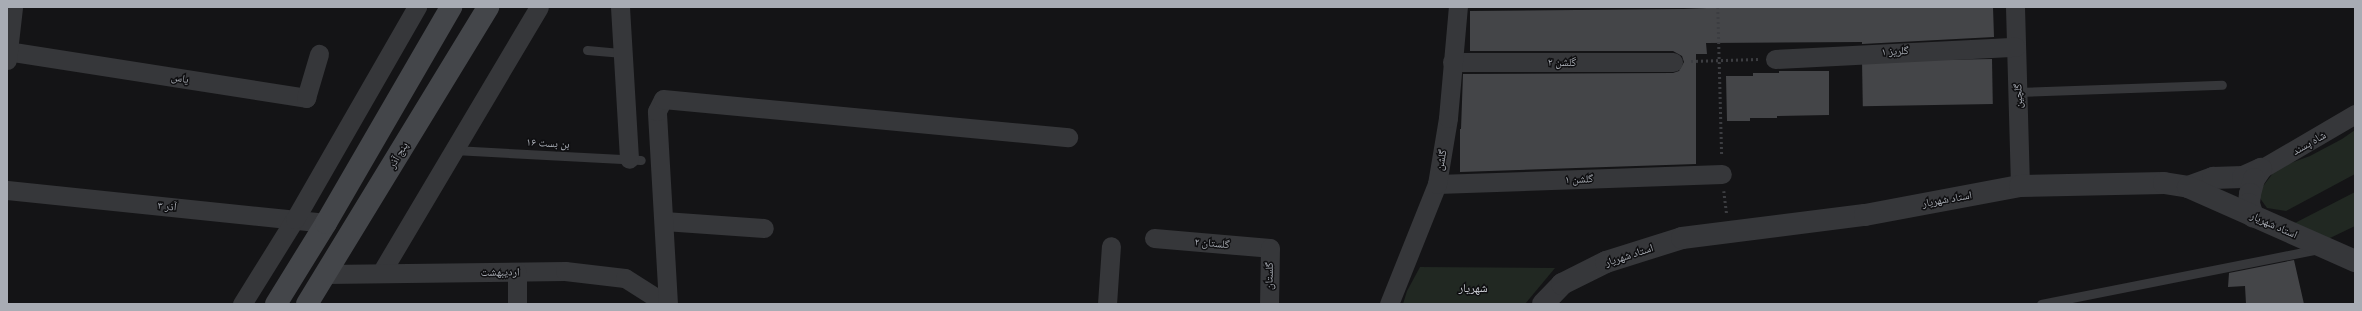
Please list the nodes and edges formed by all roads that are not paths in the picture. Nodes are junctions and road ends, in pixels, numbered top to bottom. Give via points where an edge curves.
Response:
1 (13, 7) edge
2 (417, 7) edge
3 (451, 7) edge
4 (488, 7) edge
5 (539, 7) edge
6 (620, 7) edge
7 (1458, 7) edge
8 (2015, 7) edge
9 (2016, 47) junction
10 (587, 50) dead end
11 (623, 53) junction
12 (7, 54) edge
13 (319, 54) dead end
14 (1775, 59) road end
15 (1452, 62) junction
16 (1673, 62) road end
17 (2222, 85) dead end
18 (2017, 92) junction
19 (2355, 114) edge
20 (1068, 136) dead end
21 (454, 150) junction
22 (635, 160) joint
23 (2261, 169) junction
24 (1722, 174) road end
25 (1437, 184) junction
26 (2020, 186) junction
27 (2188, 187) junction
28 (7, 190) edge
29 (2253, 216) junction
30 (295, 219) junction
31 (664, 221) junction
32 (326, 223) junction
33 (764, 228) dead end
34 (1154, 238) dead end
35 (1111, 246) dead end
36 (1270, 248) joint
37 (2344, 253) edge
38 (517, 272) junction
39 (381, 273) junction
40 (326, 274) junction
41 (242, 304) edge
42 (276, 304) edge
43 (308, 304) edge
44 (517, 304) edge
45 (667, 304) edge
46 (1107, 304) edge
47 (1269, 304) edge
48 (1390, 304) edge
49 (1543, 304) edge
50 (2041, 304) edge

1 - 12 street
2 - 30 street
3 - 32 main road
4 - 40 main road, پنج آذر
5 - 21 street
6 - 11 street
7 - 15 street, گلشن
8 - 9 street, گلچین
9 - 14 street, گلریز ۱
9 - 18 street, گلچین
10 - 11 lane
11 - 22 street
12 - 13 street, یاس via 306,98
15 - 16 street, گلشن ۲
15 - 25 street, گلشن via 1448,118
17 - 18 lane
18 - 26 street, گلچین
19 - 23 street, شاه پسند
20 - 31 street via 663,99 657,111
21 - 22 lane, بن بست ۱۶
21 - 39 street
23 - 27 street via 2243,177 2214,178
23 - 29 street via 2254,179 2250,194 2249,204
24 - 25 street, گلشن ۱
25 - 48 street, گلشن
26 - 27 street, استاد شهریار via 2164,183
26 - 49 street, استاد شهریار via 1865,215 1682,238 1606,262 1562,284
27 - 29 street, استاد شهریار
28 - 30 street, آذر ۳
29 - 37 street, استاد شهریار
30 - 32 street, آذر ۳
30 - 41 street
31 - 33 street
31 - 45 street
32 - 42 main road
34 - 36 street, گلستان ۲
35 - 46 street
36 - 47 street, گلستان
37 - 50 lane
38 - 39 street, اردیبهشت
38 - 44 street
38 - 45 street, اردیبهشت via 565,271 625,278
39 - 40 street, اردیبهشت
40 - 43 main road, پنج آذر

